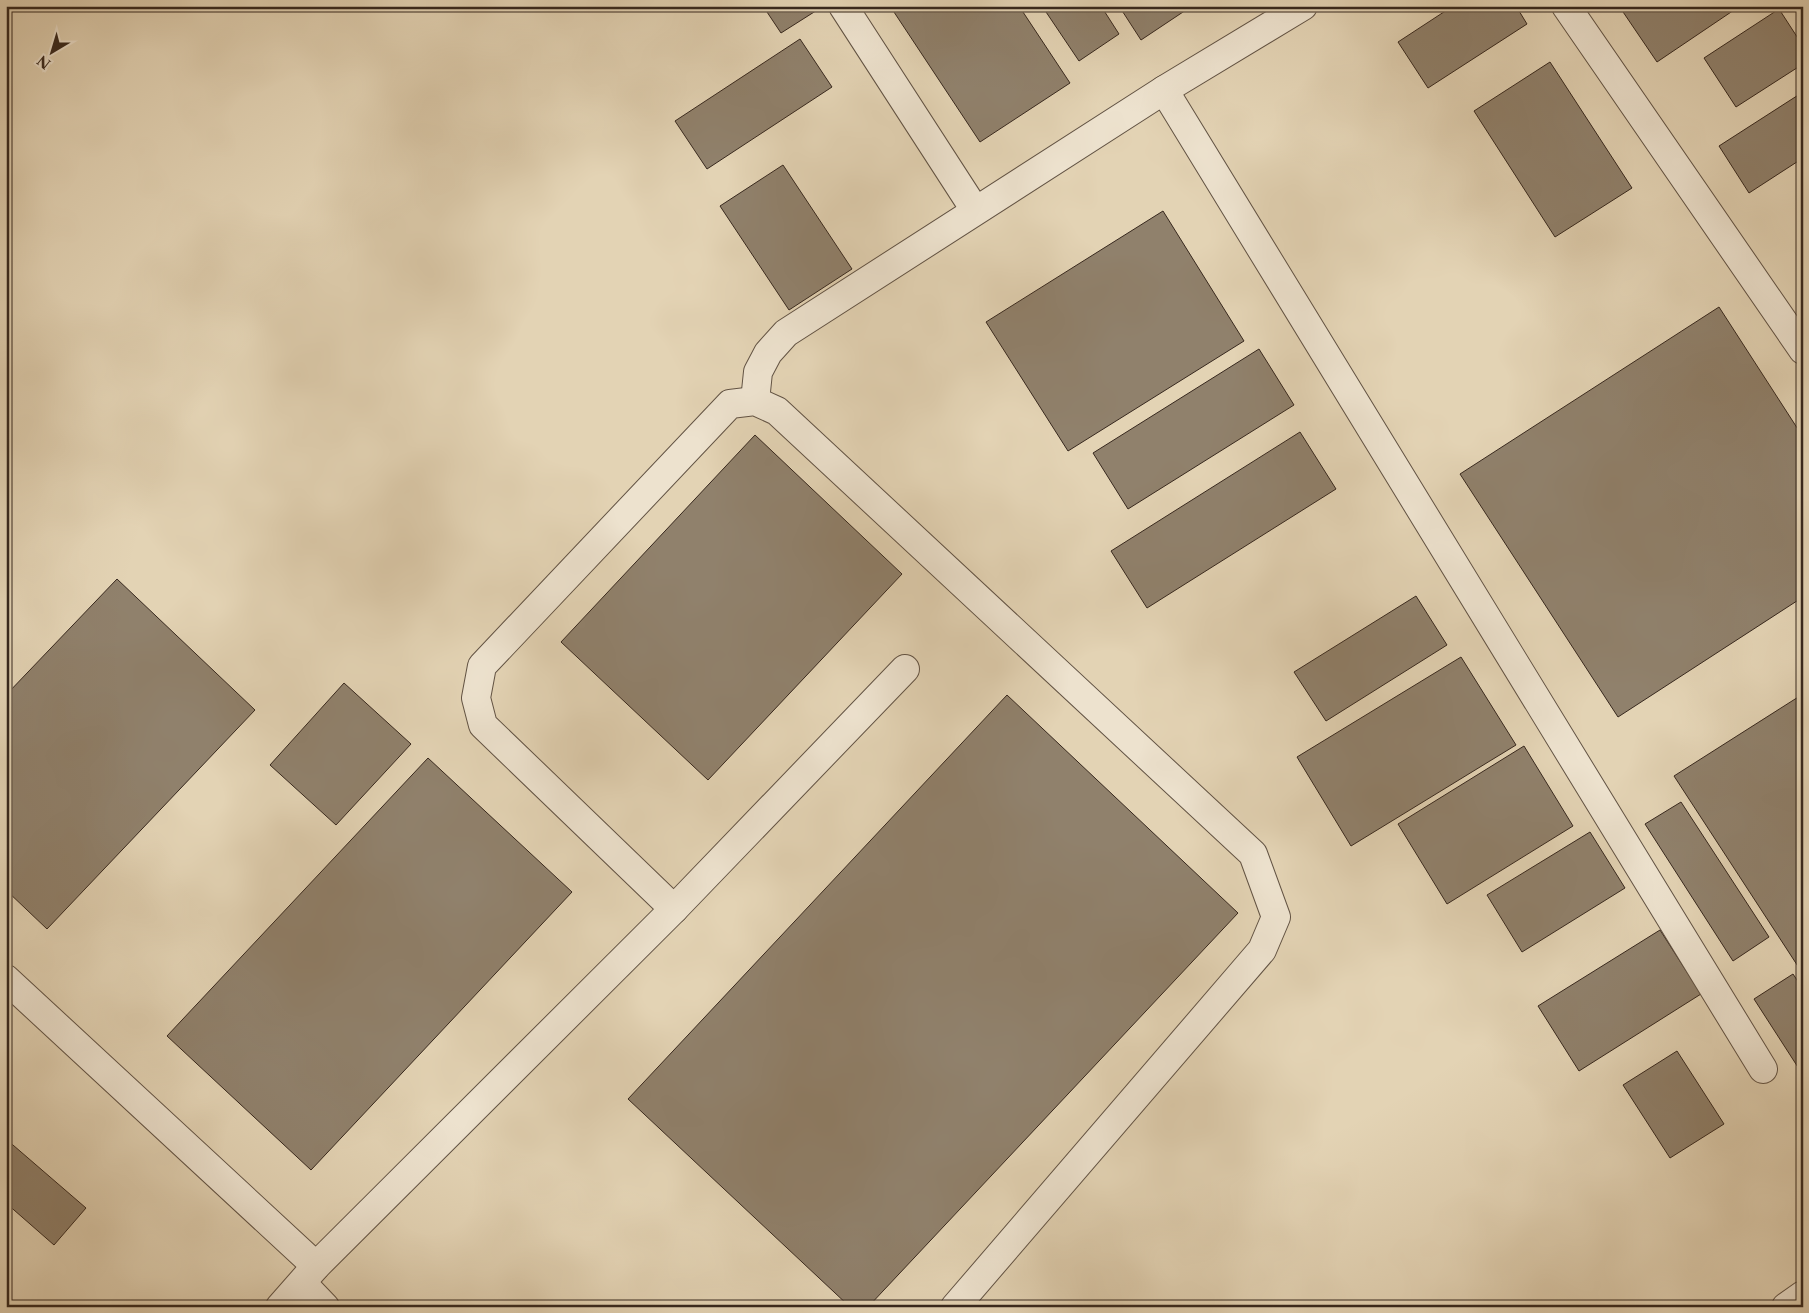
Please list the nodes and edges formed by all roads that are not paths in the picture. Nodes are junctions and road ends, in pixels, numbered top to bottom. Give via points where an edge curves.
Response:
1 (843, 6) edge
2 (1303, 6) edge
3 (1566, 6) edge
4 (1164, 90) junction
5 (975, 210) junction
6 (1803, 350) edge
7 (755, 401) junction
8 (904, 669) dead end
9 (674, 909) junction
10 (6, 979) edge
11 (1763, 1069) dead end
12 (309, 1274) junction
13 (1803, 1295) edge
14 (280, 1307) edge
15 (325, 1307) edge
16 (955, 1307) edge
17 (1786, 1307) edge

1 - 5 street
2 - 4 street
3 - 6 street
4 - 5 street
4 - 11 street
5 - 7 street via 786,333 768,353 758,372
7 - 9 street via 730,404 482,666 476,698 483,725
7 - 16 street via 778,411 1252,854 1276,917 1262,950
8 - 9 street
9 - 12 street
10 - 12 street
12 - 14 street
12 - 15 street
13 - 17 street

